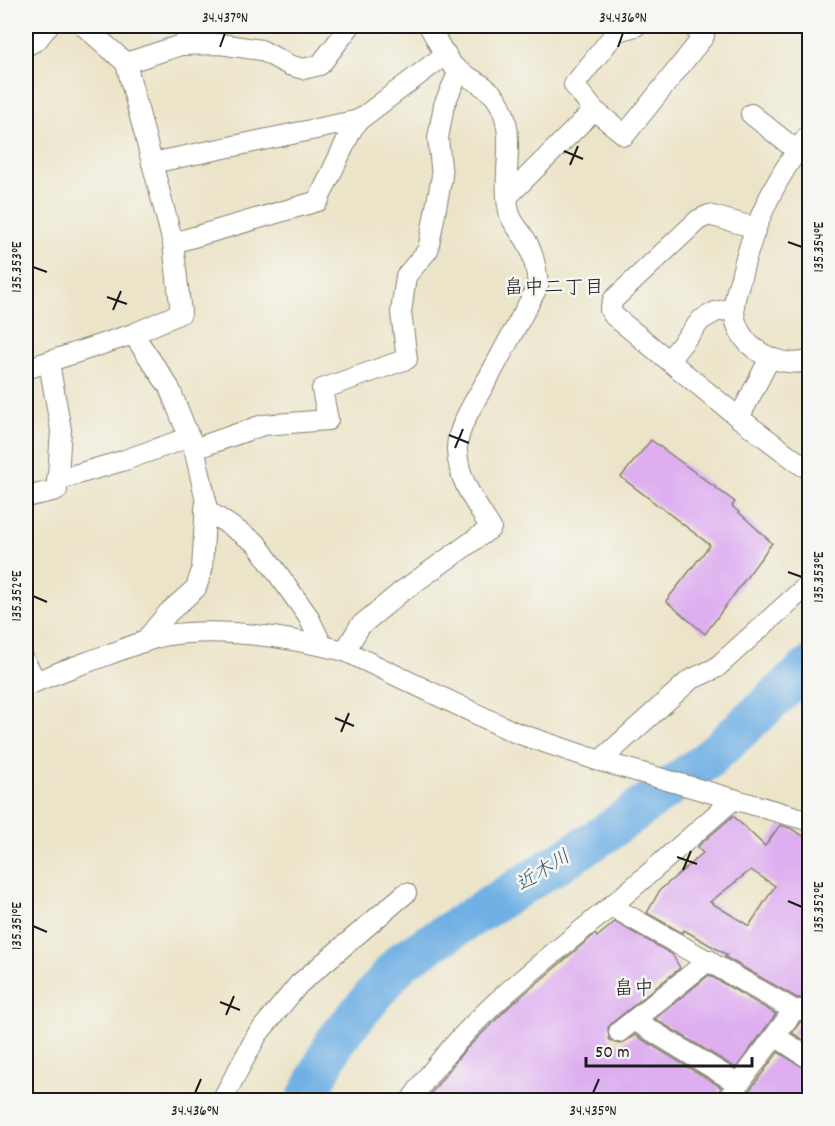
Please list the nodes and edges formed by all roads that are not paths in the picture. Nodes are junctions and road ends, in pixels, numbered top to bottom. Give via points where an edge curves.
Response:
1 (48, 26) edge
2 (84, 26) edge
3 (350, 26) edge
4 (429, 26) edge
5 (636, 26) edge
6 (692, 26) edge
7 (26, 46) edge
8 (446, 54) junction
9 (126, 63) junction
10 (459, 71) junction
11 (594, 110) junction
12 (751, 114) dead end
13 (358, 120) junction
14 (810, 133) edge
15 (796, 150) junction
16 (152, 163) junction
17 (507, 196) junction
18 (756, 228) junction
19 (173, 243) junction
20 (734, 308) junction
21 (133, 334) junction
22 (770, 358) junction
23 (669, 360) junction
24 (810, 360) edge
25 (49, 363) junction
26 (26, 369) edge
27 (739, 418) junction
28 (192, 443) junction
29 (810, 467) edge
30 (57, 480) junction
31 (26, 496) edge
32 (205, 509) junction
33 (810, 583) edge
34 (144, 642) junction
35 (322, 645) junction
36 (345, 651) junction
37 (26, 663) edge
38 (31, 683) edge
39 (606, 762) junction
40 (729, 798) junction
41 (810, 821) edge
42 (406, 893) dead end
43 (611, 906) junction
44 (709, 960) junction
45 (802, 1010) edge
46 (775, 1036) junction
47 (810, 1059) edge
48 (739, 1083) junction
49 (222, 1101) edge
50 (411, 1101) edge
51 (727, 1101) edge

1 - 7 street via 38,40
2 - 9 street
3 - 9 street via 320,65 303,69 261,50 220,44 181,45
4 - 8 street
5 - 11 street via 616,31 574,85
6 - 11 street via 704,36 625,135
8 - 10 street
8 - 13 street
9 - 16 street
10 - 17 street via 481,84 507,119
10 - 28 street via 444,105 438,138 442,176 428,250 406,276 401,313 407,359 322,389 328,420 263,425
11 - 17 street
12 - 15 street
13 - 16 street
13 - 19 street via 318,201
14 - 15 street
15 - 18 street
16 - 19 street
17 - 36 street via 511,216 537,268 538,286 473,405 456,448 469,494 492,528 360,626
18 - 20 street
18 - 23 street via 709,215 698,220 613,300 610,310 614,316
19 - 21 street via 181,313
20 - 22 street via 744,338
20 - 23 street via 701,320
21 - 25 street
21 - 28 street via 169,387
22 - 24 street via 803,363
22 - 27 street
23 - 27 street
25 - 26 street
25 - 30 street via 61,430
27 - 29 street
28 - 30 street
28 - 32 street
30 - 31 street via 57,490
32 - 34 street via 202,570 196,588
32 - 35 street via 256,543 308,616
33 - 39 street via 716,668 690,680
34 - 35 street via 196,633
34 - 38 street
35 - 36 street
36 - 39 street via 514,732
37 - 38 street
39 - 40 street
40 - 41 street
40 - 43 street
42 - 49 street via 299,984 257,1035
43 - 44 street
43 - 50 street via 478,1018
44 - 45 street
44 - 48 street via 627,1026
45 - 46 street
46 - 47 street
46 - 48 street
48 - 51 street

